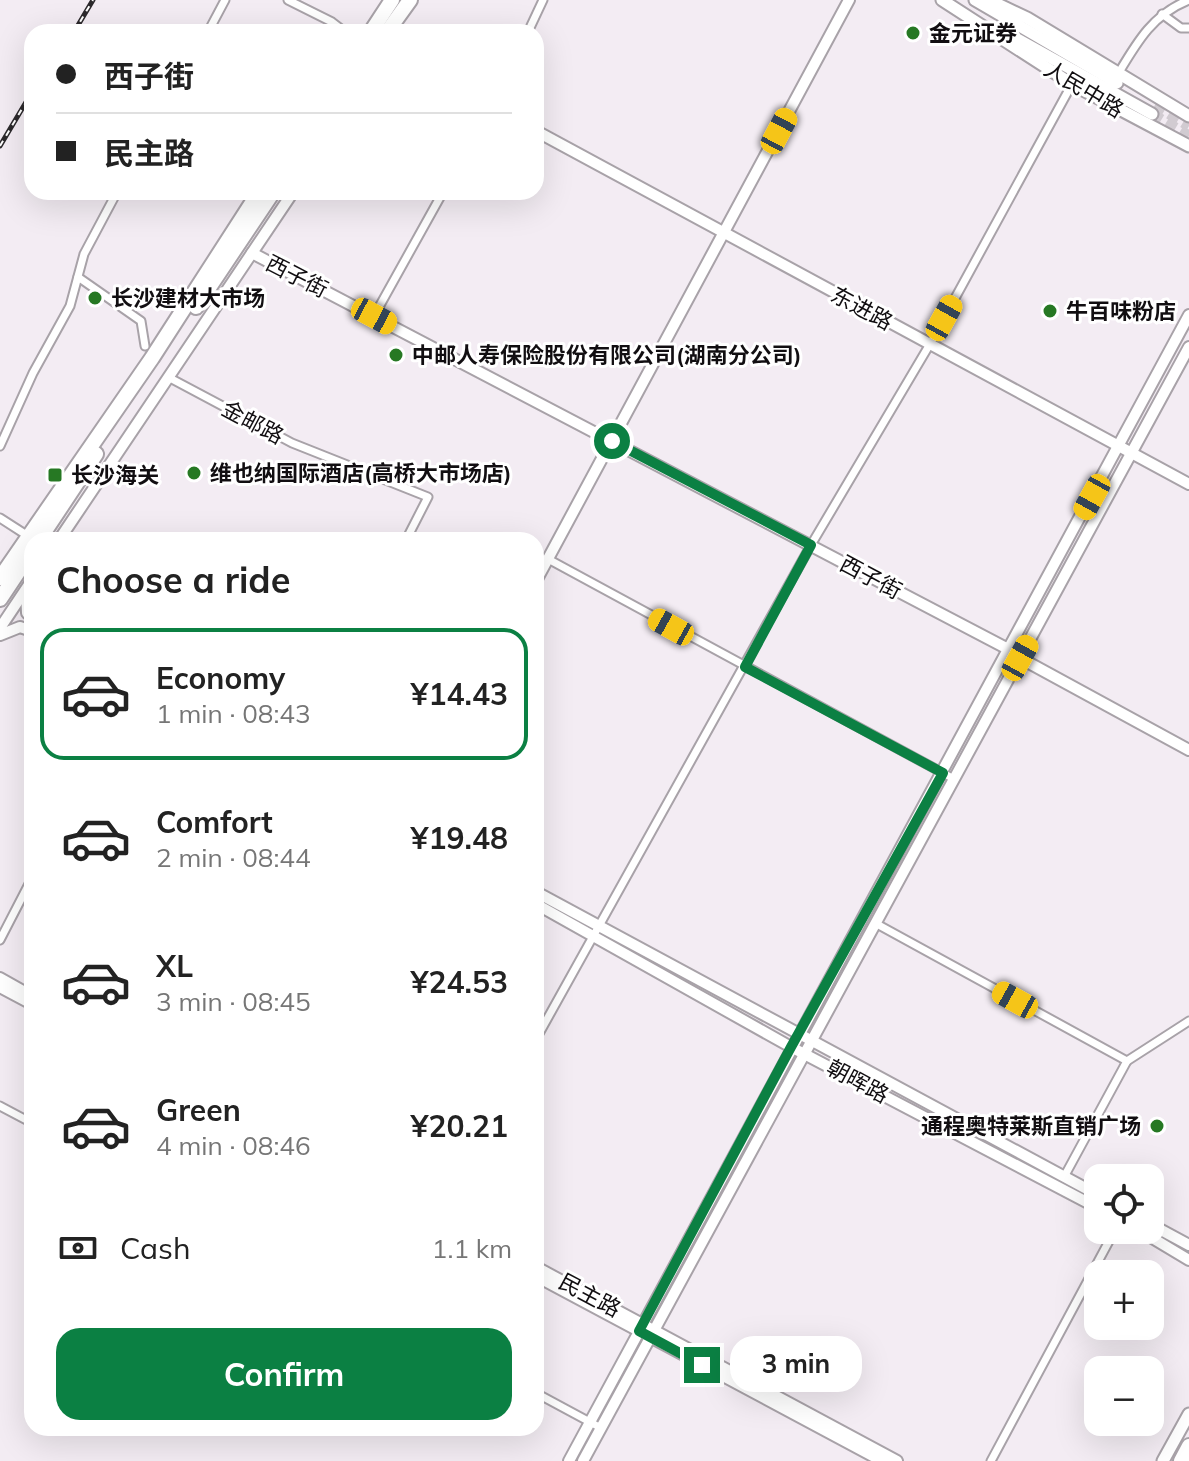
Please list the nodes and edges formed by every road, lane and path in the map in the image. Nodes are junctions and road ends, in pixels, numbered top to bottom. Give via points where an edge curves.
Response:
1 (225, 0) edge
2 (288, 0) edge
3 (382, 0) edge
4 (392, 0) edge
5 (407, 0) edge
6 (543, 0) edge
7 (849, 0) edge
8 (945, 0) edge
9 (975, 0) edge
10 (989, 0) edge
11 (1189, 0) edge
12 (1162, 14) junction
13 (212, 24) edge
14 (335, 24) edge
15 (366, 24) edge
16 (376, 24) edge
17 (392, 24) edge
18 (532, 24) edge
19 (1189, 28) edge
20 (1118, 74) junction
21 (1072, 84) junction
22 (1189, 116) edge
23 (544, 135) edge
24 (1189, 146) edge
25 (113, 200) edge
26 (254, 200) edge
27 (268, 200) edge
28 (288, 200) edge
29 (439, 200) edge
30 (724, 234) junction
31 (252, 253) junction
32 (78, 277) junction
33 (1189, 315) edge
34 (374, 316) junction
35 (930, 344) junction
36 (145, 346) dead end
37 (1189, 347) edge
38 (168, 377) junction
39 (612, 441) junction
40 (0, 446) edge
41 (1120, 447) junction
42 (1131, 454) junction
43 (1189, 484) edge
44 (0, 518) edge
45 (39, 532) edge
46 (40, 532) edge
47 (64, 532) edge
48 (410, 532) edge
49 (24, 535) edge
50 (811, 545) junction
51 (24, 552) edge
52 (24, 558) edge
53 (548, 559) junction
54 (544, 566) edge
55 (0, 578) edge
56 (24, 592) edge
57 (0, 599) edge
58 (0, 628) edge
59 (24, 628) edge
60 (0, 635) edge
61 (1010, 650) junction
62 (1020, 658) junction
63 (745, 667) junction
64 (1189, 750) edge
65 (943, 773) junction
66 (954, 779) junction
67 (24, 894) edge
68 (544, 897) edge
69 (544, 908) edge
70 (875, 923) junction
71 (596, 931) junction
72 (0, 940) edge
73 (0, 978) edge
74 (0, 987) edge
75 (24, 992) edge
76 (24, 1000) edge
77 (1189, 1021) edge
78 (544, 1025) edge
79 (798, 1034) junction
80 (810, 1042) junction
81 (791, 1047) junction
82 (804, 1053) junction
83 (1127, 1061) junction
84 (0, 1106) edge
85 (24, 1119) edge
86 (1064, 1177) junction
87 (1084, 1188) edge
88 (1084, 1201) edge
89 (1164, 1232) edge
90 (1107, 1244) edge
91 (1162, 1244) edge
92 (1189, 1245) edge
93 (1189, 1260) edge
94 (544, 1272) edge
95 (544, 1280) edge
96 (641, 1328) junction
97 (652, 1334) junction
98 (544, 1397) edge
99 (1189, 1414) edge
100 (590, 1422) junction
101 (601, 1428) junction
102 (1189, 1446) edge
103 (569, 1461) edge
104 (583, 1461) edge
105 (882, 1461) edge
106 (897, 1461) edge
107 (991, 1461) edge
108 (1163, 1461) edge
109 (1181, 1461) edge

1 - 13 street
2 - 14 street
3 - 15 highway
4 - 16 highway
5 - 17 highway
6 - 18 street
7 - 30 street
8 - 9 main road, 人民中路 via 1154,110
8 - 21 main road, 人民中路
10 - 20 main road, 人民中路
11 - 12 street
12 - 19 street
12 - 20 street via 1139,38
20 - 22 main road, 人民中路
21 - 24 main road, 人民中路
21 - 35 street
23 - 30 street, 东进路
25 - 32 street
26 - 45 highway
27 - 46 highway
28 - 31 street
29 - 34 street
30 - 35 street, 东进路
30 - 39 street
31 - 34 street, 西子街
31 - 38 street
32 - 36 street via 141,321
32 - 40 street via 70,306
33 - 41 street
34 - 39 street, 西子街
35 - 41 street, 东进路
35 - 50 street
37 - 42 street
38 - 47 street
38 - 48 street, 金邮路 via 292,443 428,497
39 - 50 street, 西子街
39 - 53 street
41 - 42 street, 东进路
41 - 61 street
42 - 43 street, 东进路
42 - 62 street
44 - 49 street
50 - 61 street, 西子街
50 - 63 street
51 - 55 highway
52 - 57 highway
53 - 54 street
53 - 63 street
56 - 58 street
59 - 60 street
61 - 62 street, 西子街
61 - 65 street
62 - 64 street, 西子街
62 - 66 street
63 - 65 street
63 - 71 street
65 - 66 street
65 - 79 street
66 - 70 street
67 - 72 street
68 - 71 street, 朝晖路
69 - 71 street, 朝晖路
70 - 80 street
70 - 83 street
71 - 78 street
71 - 79 street, 朝晖路
71 - 81 street, 朝晖路
73 - 75 street
74 - 76 street
77 - 83 street
79 - 80 street, 朝晖路
79 - 81 street
80 - 82 street
80 - 86 street, 朝晖路
81 - 82 street, 朝晖路
81 - 96 street
82 - 88 street, 朝晖路
82 - 97 street
83 - 86 street
84 - 85 street
86 - 87 street, 朝晖路
89 - 92 street
90 - 107 street
91 - 93 street
94 - 96 street, 民主路
95 - 96 street, 民主路
96 - 97 street, 民主路
96 - 100 street
97 - 101 street
97 - 105 street, 民主路
97 - 106 street, 民主路
98 - 100 street
99 - 108 main road
100 - 101 street
100 - 103 street
101 - 104 street
102 - 109 highway

